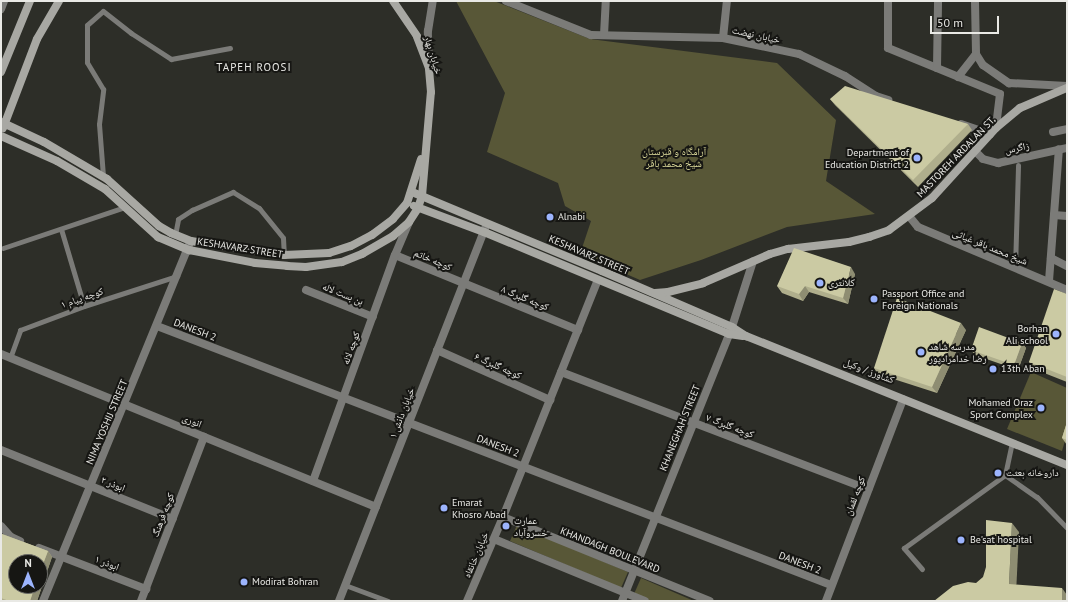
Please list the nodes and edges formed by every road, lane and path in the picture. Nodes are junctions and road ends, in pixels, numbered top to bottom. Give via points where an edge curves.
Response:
1 (4, 1) edge
2 (30, 1) edge
3 (59, 1) edge
4 (393, 1) edge
5 (433, 1) edge
6 (506, 1) edge
7 (606, 1) edge
8 (727, 1) edge
9 (888, 1) edge
10 (938, 1) edge
11 (975, 1) edge
12 (1, 9) edge
13 (604, 35) junction
14 (723, 38) junction
15 (230, 48) dead end
16 (976, 54) junction
17 (429, 68) junction
18 (937, 68) junction
19 (1, 72) edge
20 (958, 77) junction
21 (1067, 87) edge
22 (897, 103) edge
23 (955, 122) edge
24 (3, 123) edge
25 (996, 128) junction
26 (1067, 129) edge
27 (1053, 132) dead end
28 (990, 134) junction
29 (1, 135) edge
30 (426, 145) junction
31 (1063, 149) edge
32 (975, 151) junction
33 (1018, 165) dead end
34 (103, 176) junction
35 (412, 192) junction
36 (422, 196) junction
37 (407, 203) junction
38 (125, 207) junction
39 (418, 208) junction
40 (1054, 215) junction
41 (909, 216) junction
42 (1067, 216) edge
43 (409, 222) junction
44 (488, 222) junction
45 (61, 229) junction
46 (484, 232) junction
47 (176, 235) junction
48 (191, 241) junction
49 (2, 248) dead end
50 (189, 250) junction
51 (284, 255) junction
52 (395, 255) junction
53 (1051, 258) junction
54 (753, 261) junction
55 (1067, 266) edge
56 (1015, 268) junction
57 (178, 276) junction
58 (598, 280) junction
59 (1049, 281) junction
60 (464, 284) junction
61 (306, 290) dead end
62 (1067, 290) edge
63 (668, 292) junction
64 (652, 293) junction
65 (84, 306) junction
66 (373, 317) junction
67 (158, 326) junction
68 (731, 329) junction
69 (578, 330) junction
70 (437, 350) junction
71 (1, 354) edge
72 (10, 358) junction
73 (561, 372) junction
74 (344, 397) junction
75 (903, 399) junction
76 (550, 400) junction
77 (125, 404) junction
78 (409, 422) junction
79 (694, 422) junction
80 (204, 437) junction
81 (1012, 442) junction
82 (1, 450) edge
83 (1067, 459) edge
84 (1067, 465) edge
85 (522, 466) junction
86 (1005, 475) junction
87 (313, 481) junction
88 (91, 486) junction
89 (868, 490) junction
90 (376, 506) junction
91 (503, 517) junction
92 (173, 518) junction
93 (655, 518) junction
94 (1, 526) edge
95 (1067, 528) edge
96 (494, 539) junction
97 (62, 556) junction
98 (922, 569) dead end
99 (634, 571) junction
100 (345, 585) junction
101 (831, 585) junction
102 (146, 589) junction
103 (625, 593) junction
104 (43, 601) edge
105 (141, 601) edge
106 (339, 601) edge
107 (388, 601) edge
108 (467, 601) edge
109 (622, 601) edge
110 (645, 601) edge
111 (710, 601) edge
112 (826, 601) edge

1 - 12 street
2 - 19 street
3 - 24 street via 37,39
4 - 17 street, خیابان بهار via 417,36
5 - 17 street via 428,31
6 - 13 street, خیابان نهضت via 591,35
7 - 13 street
8 - 14 street
9 - 18 street via 888,48
10 - 18 street
11 - 16 street
13 - 14 street, خیابان نهضت
14 - 22 street, خیابان نهضت via 799,54 845,76 876,96
15 - 34 lane via 171,59 103,11 87,25 87,62 103,89 99,124
16 - 20 street
16 - 21 street via 983,65 1009,83
17 - 30 street, خیابان بهار via 432,92
18 - 20 street
20 - 25 street via 1000,94
21 - 25 street, MASTOREH ARDALAN ST. via 1020,108
23 - 28 street
24 - 29 street
24 - 34 street, KESHAVARZ STREET via 44,142
25 - 28 street, MASTOREH ARDALAN ST.
26 - 27 street
28 - 32 street, MASTOREH ARDALAN ST.
29 - 38 street, KESHAVARZ STREET via 57,161 105,189
30 - 35 street, خیابان بهار
30 - 36 street, خیابان بهار
31 - 32 street, زاگرس via 998,163 984,159
31 - 40 street
32 - 41 street, MASTOREH ARDALAN ST. via 932,198
33 - 56 lane
34 - 47 street, KESHAVARZ STREET via 160,226
35 - 36 street, KESHAVARZ STREET
35 - 37 street, KESHAVARZ STREET
36 - 39 street, KESHAVARZ STREET
36 - 44 street, KESHAVARZ STREET
37 - 39 street, KESHAVARZ STREET
37 - 51 street, KESHAVARZ STREET via 393,219 352,246 329,253
38 - 45 lane
38 - 50 street, KESHAVARZ STREET via 158,237
39 - 43 street, KESHAVARZ STREET
39 - 46 street, KESHAVARZ STREET
40 - 42 street
40 - 53 street
41 - 54 street, MASTOREH ARDALAN ST. via 889,230 869,237 849,242 788,249
41 - 56 street, شیخ محمد باقر غیاثی via 918,227
43 - 50 street, KESHAVARZ STREET via 393,236 362,254 326,266 255,263
43 - 52 street, کوچه لاله
44 - 46 street, خیابان دانش ۱
44 - 64 street, KESHAVARZ STREET
45 - 49 lane
45 - 65 lane
46 - 58 street, KESHAVARZ STREET
46 - 60 street, خیابان دانش ۱
47 - 48 street, KESHAVARZ STREET
47 - 51 lane via 178,219 233,192 259,208 283,238
48 - 50 street, NIMA YOSHIJ STREET
48 - 51 street, KESHAVARZ STREET
50 - 57 street, NIMA YOSHIJ STREET
52 - 60 street, کوچه خاتم
52 - 66 street, کوچه لاله
53 - 55 street
53 - 59 street
54 - 63 street, MASTOREH ARDALAN ST. via 702,283
54 - 68 street, KHANEGHAH STREET
56 - 59 street, شیخ محمد باقر غیاثی
57 - 65 lane, کوچه پیام ۱
57 - 67 street, NIMA YOSHIJ STREET
58 - 68 street, KESHAVARZ STREET
58 - 69 street, خیابان خانقاه
59 - 62 street, شیخ محمد باقر غیاثی
60 - 69 street, کوچه گلبرگ ۸
60 - 70 street, خیابان دانش ۱
61 - 66 street, بن بست لاله
63 - 64 street, MASTOREH ARDALAN ST.
63 - 68 street, کشاورز / وکیل
64 - 68 street, KESHAVARZ STREET
65 - 72 lane, کوچه پیام ۱ via 20,330
66 - 74 street, کوچه لاله
67 - 74 street, DANESH 2
67 - 77 street, NIMA YOSHIJ STREET
68 - 75 street, KESHAVARZ STREET
68 - 79 street, KHANEGHAH STREET
68 - 83 street, کشاورز / وکیل
69 - 73 street, خیابان خانقاه
70 - 76 street, کوچه گلبرگ ۶
70 - 78 street, خیابان دانش ۱
71 - 72 street, انوری
72 - 77 street, انوری
73 - 76 street, خیابان خانقاه
73 - 79 street, کوچه گلبرگ ۷
74 - 78 street, DANESH 2
74 - 87 street, کوچه لاله
75 - 81 street, KESHAVARZ STREET
75 - 89 street, کوچه لقمان
76 - 85 street, خیابان خانقاه
77 - 80 street, انوری
77 - 88 street, NIMA YOSHIJ STREET
78 - 85 street, DANESH 2
78 - 90 street, خیابان دانش ۱
79 - 89 street, کوچه گلبرگ ۷
79 - 93 street, KHANEGHAH STREET
80 - 87 street, انوری
80 - 92 street, کوچه فرهنگ
81 - 84 street, KESHAVARZ STREET
81 - 86 lane
82 - 88 street, ابوذر ۲
85 - 91 street, خیابان خانقاه
85 - 93 street, DANESH 2
86 - 95 lane via 1037,497
86 - 98 lane via 904,548
87 - 90 street, انوری
88 - 92 street, ابوذر ۲
88 - 97 street, NIMA YOSHIJ STREET
89 - 101 street, کوچه لقمان
90 - 100 street, خیابان دانش ۱
91 - 96 street, خیابان خانقاه
91 - 99 street, KHANDAGH BOULEVARD
92 - 102 street, کوچه فرهنگ
93 - 99 street, KHANEGHAH STREET
93 - 101 street, DANESH 2
94 - 97 street, ابوذر ۱ via 11,538
96 - 103 street
96 - 108 street, خیابان خانقاه
97 - 102 street, ابوذر ۱
97 - 104 street, NIMA YOSHIJ STREET
99 - 103 street, KHANEGHAH STREET
99 - 111 street, KHANDAGH BOULEVARD
100 - 106 street, خیابان دانش ۱
100 - 107 lane
101 - 112 street, کوچه لقمان
102 - 105 street, کوچه فرهنگ
103 - 109 street, KHANEGHAH STREET
103 - 110 street

